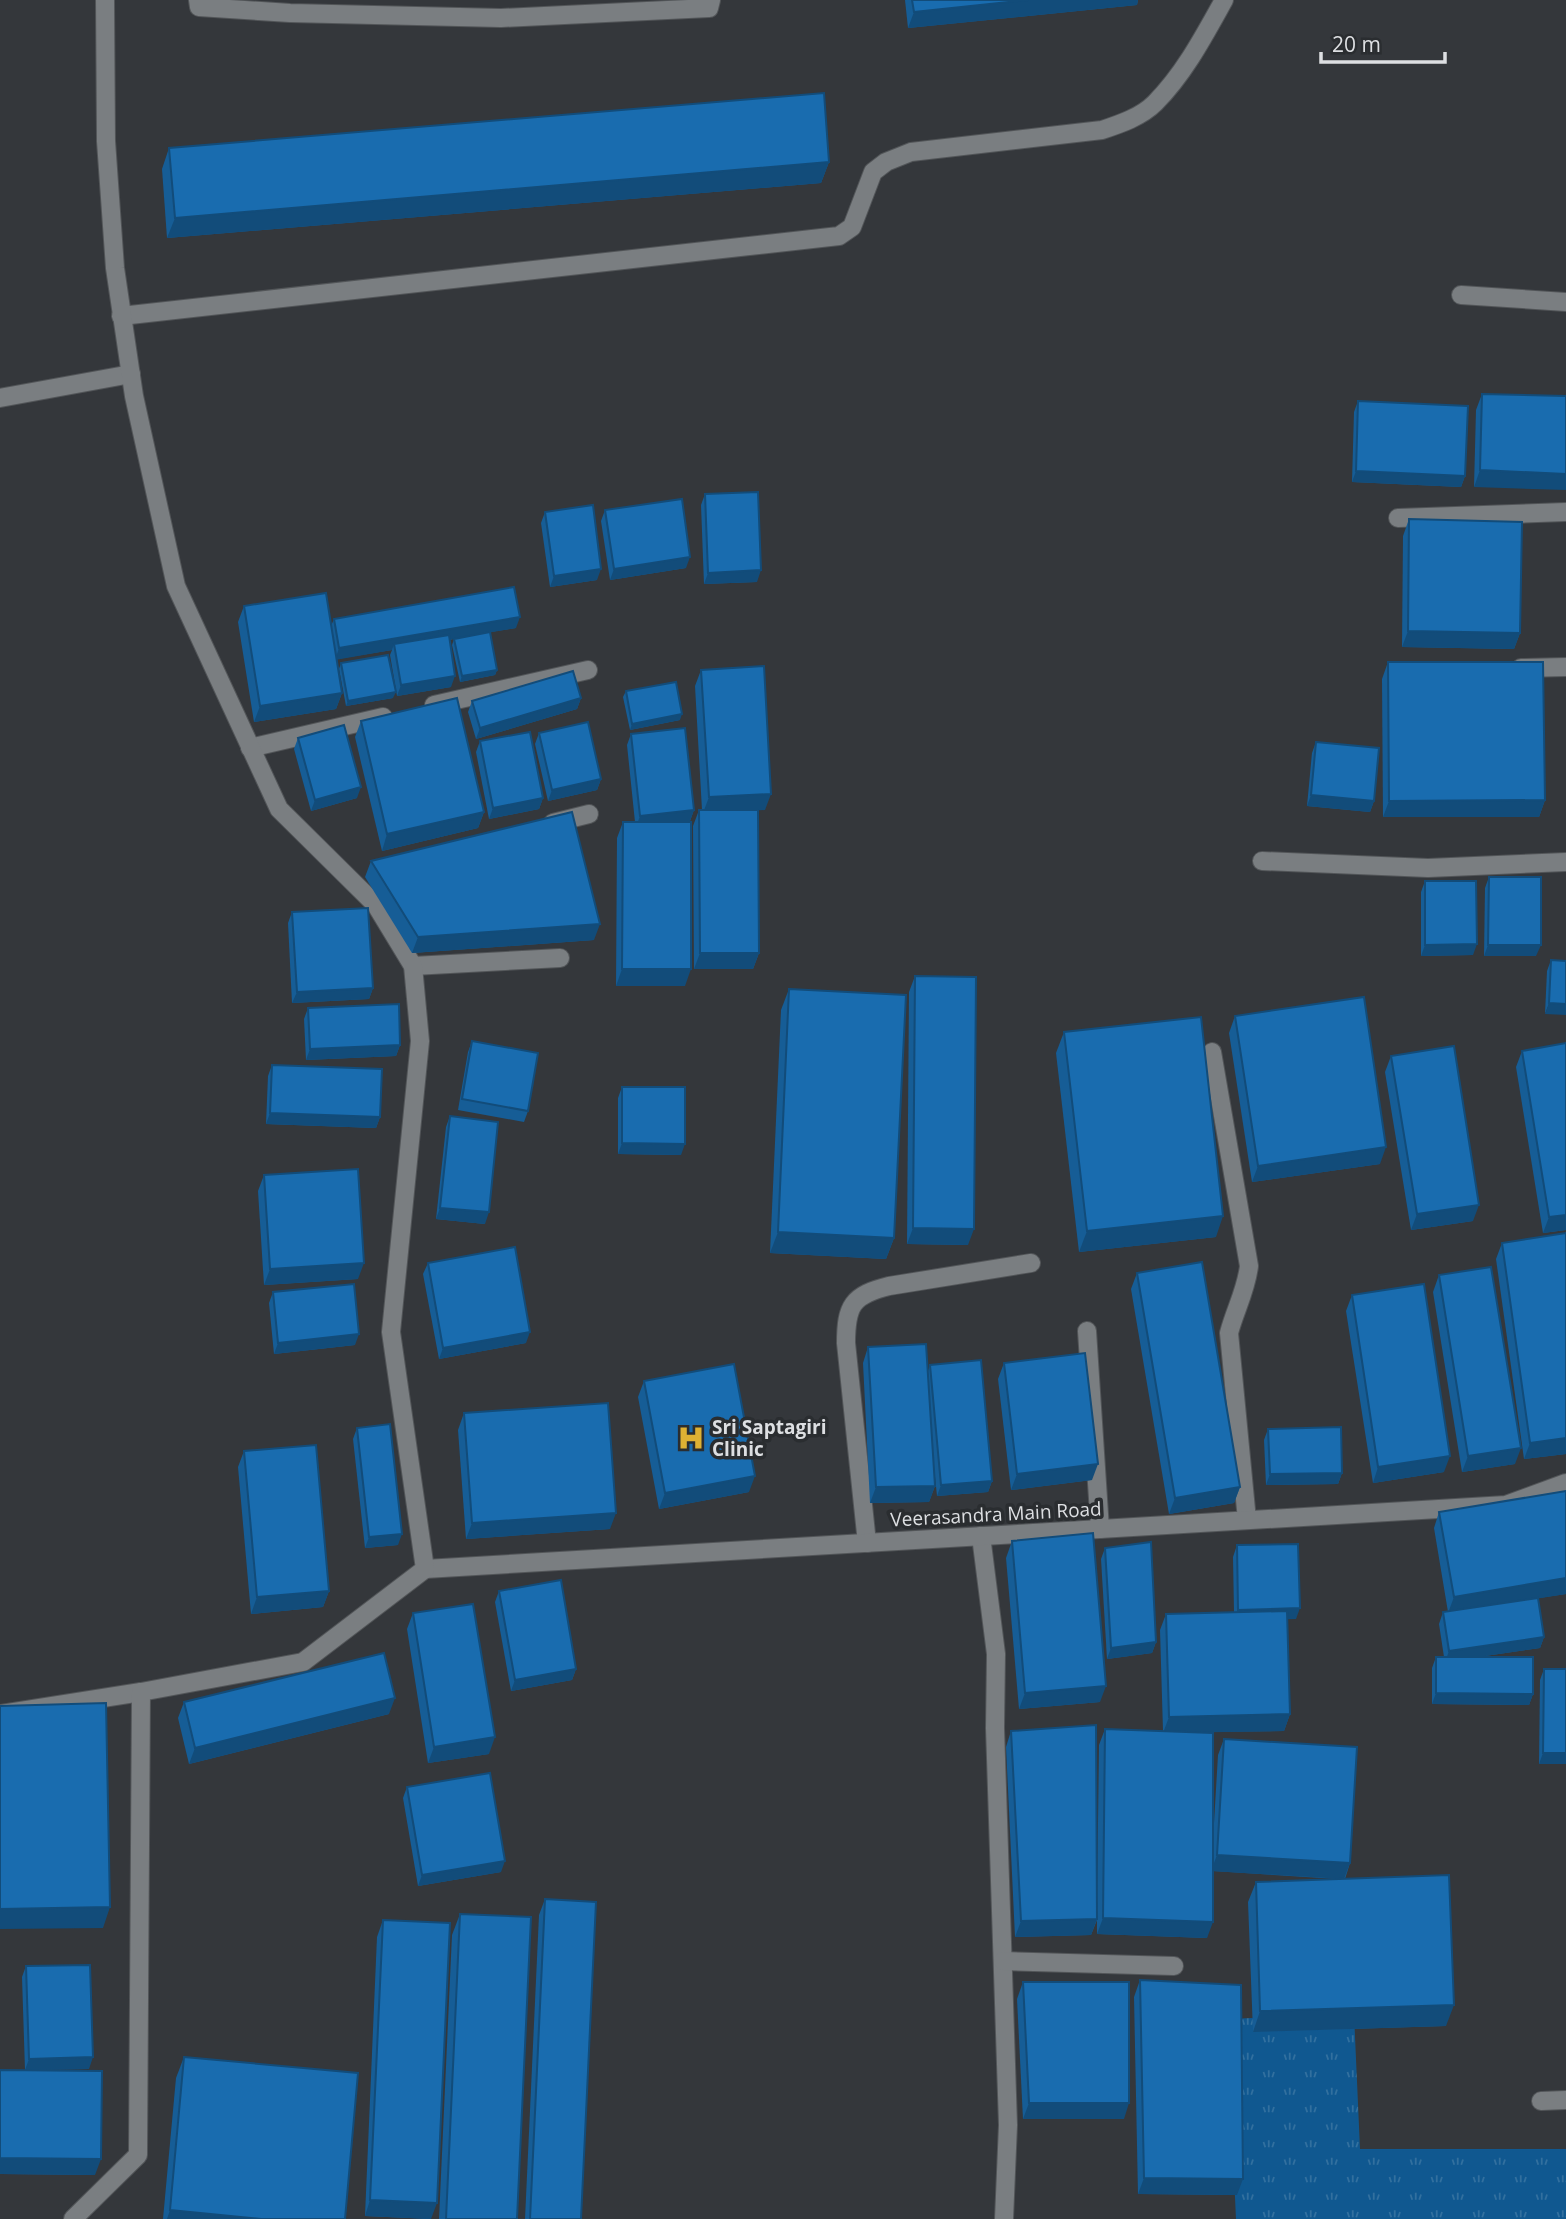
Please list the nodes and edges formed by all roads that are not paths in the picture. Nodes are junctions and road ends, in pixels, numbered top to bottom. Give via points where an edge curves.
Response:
1 (105, 0) edge
2 (198, 0) edge
3 (711, 0) edge
4 (1224, 0) edge
5 (1461, 295) dead end
6 (1566, 302) edge
7 (121, 316) junction
8 (131, 374) junction
9 (0, 398) edge
10 (1566, 512) edge
11 (1398, 518) dead end
12 (1566, 667) edge
13 (1500, 668) edge
14 (587, 670) dead end
15 (250, 747) junction
16 (589, 814) dead end
17 (535, 828) edge
18 (1262, 861) dead end
19 (1566, 862) edge
20 (560, 958) edge
21 (413, 967) junction
22 (1212, 1052) dead end
23 (1031, 1264) dead end
24 (1087, 1331) dead end
25 (1566, 1483) edge
26 (1247, 1520) junction
27 (1100, 1529) junction
28 (981, 1536) junction
29 (867, 1543) junction
30 (425, 1569) junction
31 (141, 1692) junction
32 (0, 1714) edge
33 (1003, 1962) junction
34 (1174, 1966) dead end
35 (1566, 2100) edge
36 (1541, 2101) dead end
37 (73, 2219) edge
38 (1004, 2219) edge

1 - 7 street via 106,141
2 - 3 street via 199,6 290,13 501,18 709,8
4 - 7 street via 1197,49 1154,104 1127,121 1102,130 911,152 873,172 852,227 839,236
5 - 6 street
7 - 8 street
8 - 9 street
8 - 15 street via 176,586
10 - 11 street
12 - 13 street
14 - 15 street
15 - 21 street via 279,809 352,873
16 - 17 street
18 - 19 street via 1428,869
20 - 21 street
21 - 30 street via 420,1041 391,1332
22 - 26 street via 1249,1266 1229,1334
23 - 29 street via 889,1286 868,1291 852,1304 846,1343
24 - 27 street
25 - 26 street, Veerasandra Main Road via 1506,1505
26 - 27 street, Veerasandra Main Road
27 - 28 street, Veerasandra Main Road
28 - 29 street, Veerasandra Main Road
28 - 33 street via 996,1654
29 - 30 street, Veerasandra Main Road
30 - 31 street via 303,1662
31 - 32 street
31 - 37 street via 138,2155
33 - 34 street
33 - 38 street
35 - 36 street

